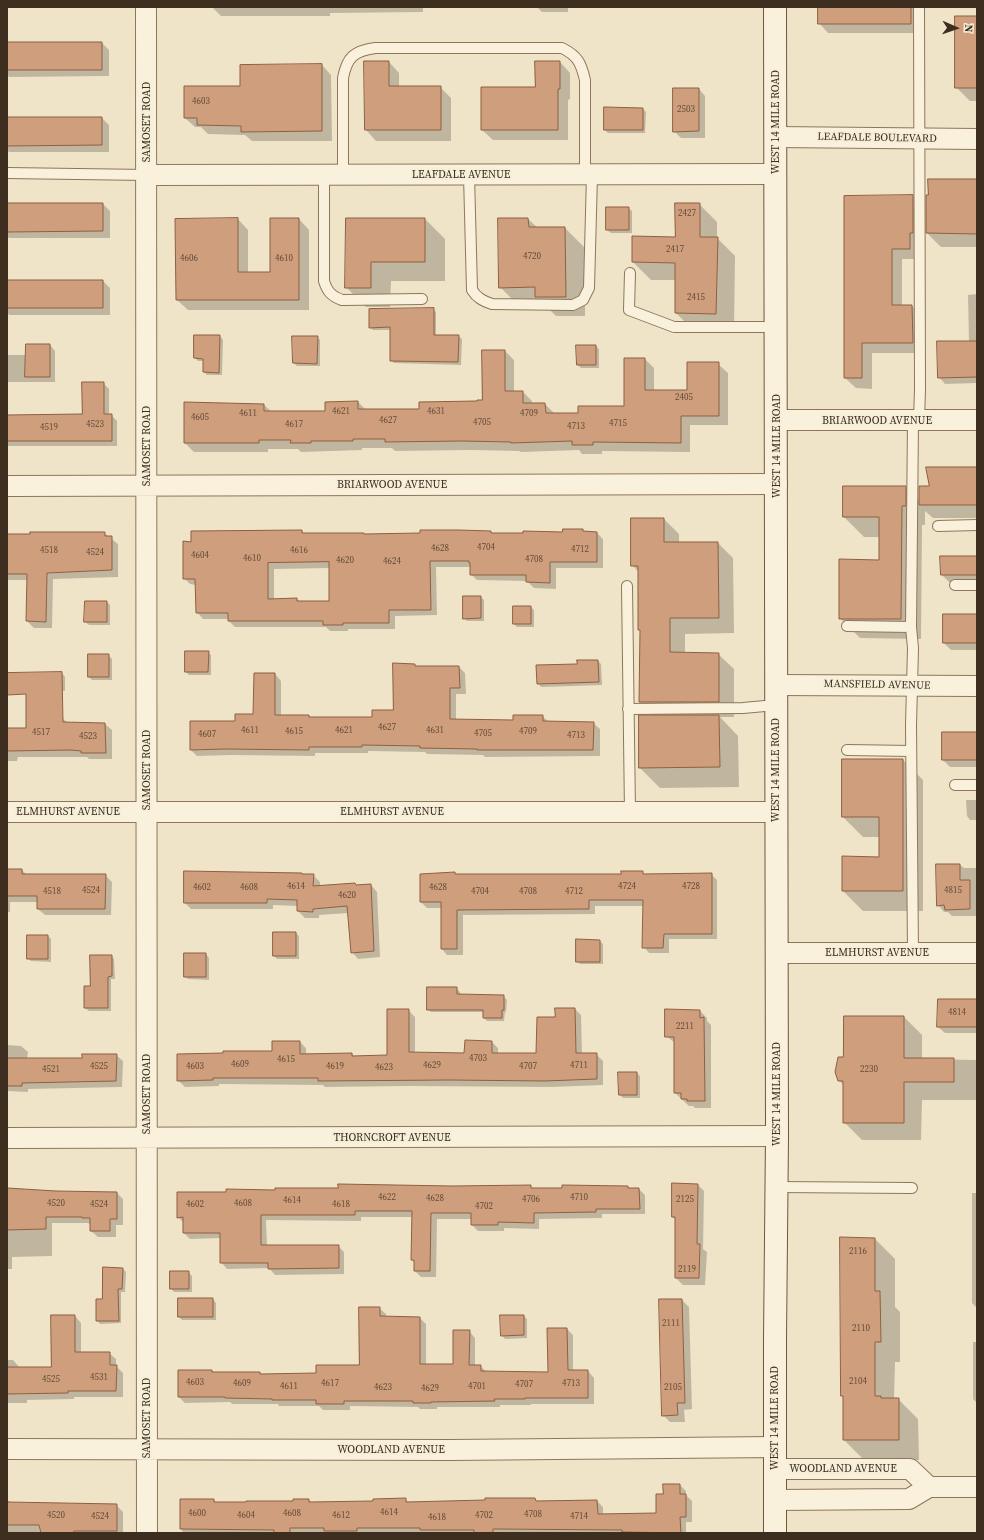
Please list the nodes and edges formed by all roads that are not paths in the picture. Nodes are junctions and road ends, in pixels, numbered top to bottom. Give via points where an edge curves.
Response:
1 (146, 7) edge
2 (775, 7) edge
3 (919, 7) edge
4 (776, 137) junction
5 (919, 139) junction
6 (977, 139) edge
7 (7, 173) edge
8 (776, 174) junction
9 (147, 175) junction
10 (333, 175) junction
11 (469, 175) junction
12 (589, 175) junction
13 (630, 273) dead end
14 (422, 299) dead end
15 (777, 327) junction
16 (777, 420) junction
17 (977, 420) edge
18 (916, 421) junction
19 (777, 484) junction
20 (7, 486) edge
21 (147, 486) junction
22 (977, 525) edge
23 (938, 526) dead end
24 (955, 585) dead end
25 (977, 585) edge
26 (627, 586) dead end
27 (847, 626) dead end
28 (911, 626) junction
29 (912, 686) junction
30 (977, 686) edge
31 (776, 695) junction
32 (628, 709) junction
33 (847, 750) dead end
34 (911, 750) junction
35 (955, 785) dead end
36 (977, 785) edge
37 (7, 812) edge
38 (147, 812) junction
39 (776, 812) junction
40 (630, 813) junction
41 (776, 953) junction
42 (913, 953) junction
43 (977, 953) edge
44 (777, 1136) junction
45 (7, 1138) edge
46 (147, 1138) junction
47 (776, 1187) junction
48 (912, 1188) dead end
49 (775, 1447) junction
50 (7, 1449) edge
51 (147, 1449) junction
52 (775, 1468) junction
53 (929, 1487) junction
54 (977, 1487) edge
55 (775, 1500) junction
56 (147, 1533) edge
57 (775, 1533) edge

1 - 9 street, SAMOSET ROAD
2 - 4 main road, WEST 14 MILE ROAD
3 - 5 lane
4 - 5 street, LEAFDALE BOULEVARD
4 - 8 main road, WEST 14 MILE ROAD
5 - 6 street, LEAFDALE BOULEVARD
5 - 18 lane via 920,373
7 - 9 lane
8 - 12 street, LEAFDALE AVENUE
8 - 15 main road, WEST 14 MILE ROAD
9 - 10 street, LEAFDALE AVENUE
9 - 21 street, SAMOSET ROAD
10 - 11 street, LEAFDALE AVENUE
10 - 12 lane via 346,66 353,54 375,48 562,48 573,53 581,66 585,80
10 - 14 lane via 324,281 327,290 333,297 342,300
11 - 12 street, LEAFDALE AVENUE
11 - 12 lane via 472,290 475,295 492,304 573,305 583,300 589,288
13 - 15 lane via 629,310 674,327
15 - 16 main road, WEST 14 MILE ROAD
16 - 18 street, BRIARWOOD AVENUE
16 - 19 main road, WEST 14 MILE ROAD
17 - 18 street, BRIARWOOD AVENUE
18 - 28 lane
19 - 21 street, BRIARWOOD AVENUE
19 - 31 main road, WEST 14 MILE ROAD
20 - 21 street, BRIARWOOD AVENUE
21 - 38 street, SAMOSET ROAD
22 - 23 lane
24 - 25 lane
26 - 32 lane
27 - 28 lane
28 - 29 lane
29 - 30 street, MANSFIELD AVENUE
29 - 31 street, MANSFIELD AVENUE
29 - 34 lane
31 - 32 lane via 743,708
31 - 39 main road, WEST 14 MILE ROAD
32 - 40 lane
33 - 34 lane
34 - 42 lane
35 - 36 lane
37 - 38 street, ELMHURST AVENUE
38 - 40 street, ELMHURST AVENUE
38 - 46 street, SAMOSET ROAD
39 - 40 street, ELMHURST AVENUE
39 - 41 main road, WEST 14 MILE ROAD
41 - 42 street, ELMHURST AVENUE
41 - 44 main road, WEST 14 MILE ROAD
42 - 43 street, ELMHURST AVENUE
44 - 46 street, THORNCROFT AVENUE
44 - 47 main road, WEST 14 MILE ROAD
45 - 46 street, THORNCROFT AVENUE
46 - 51 street, SAMOSET ROAD
47 - 48 lane
47 - 49 main road, WEST 14 MILE ROAD
49 - 51 street, WOODLAND AVENUE
49 - 52 main road, WEST 14 MILE ROAD
50 - 51 street, WOODLAND AVENUE
51 - 56 street, SAMOSET ROAD
52 - 53 street, WOODLAND AVENUE via 910,1469
52 - 55 main road, WEST 14 MILE ROAD
53 - 54 street
53 - 55 street via 909,1499
55 - 57 main road, WEST 14 MILE ROAD

